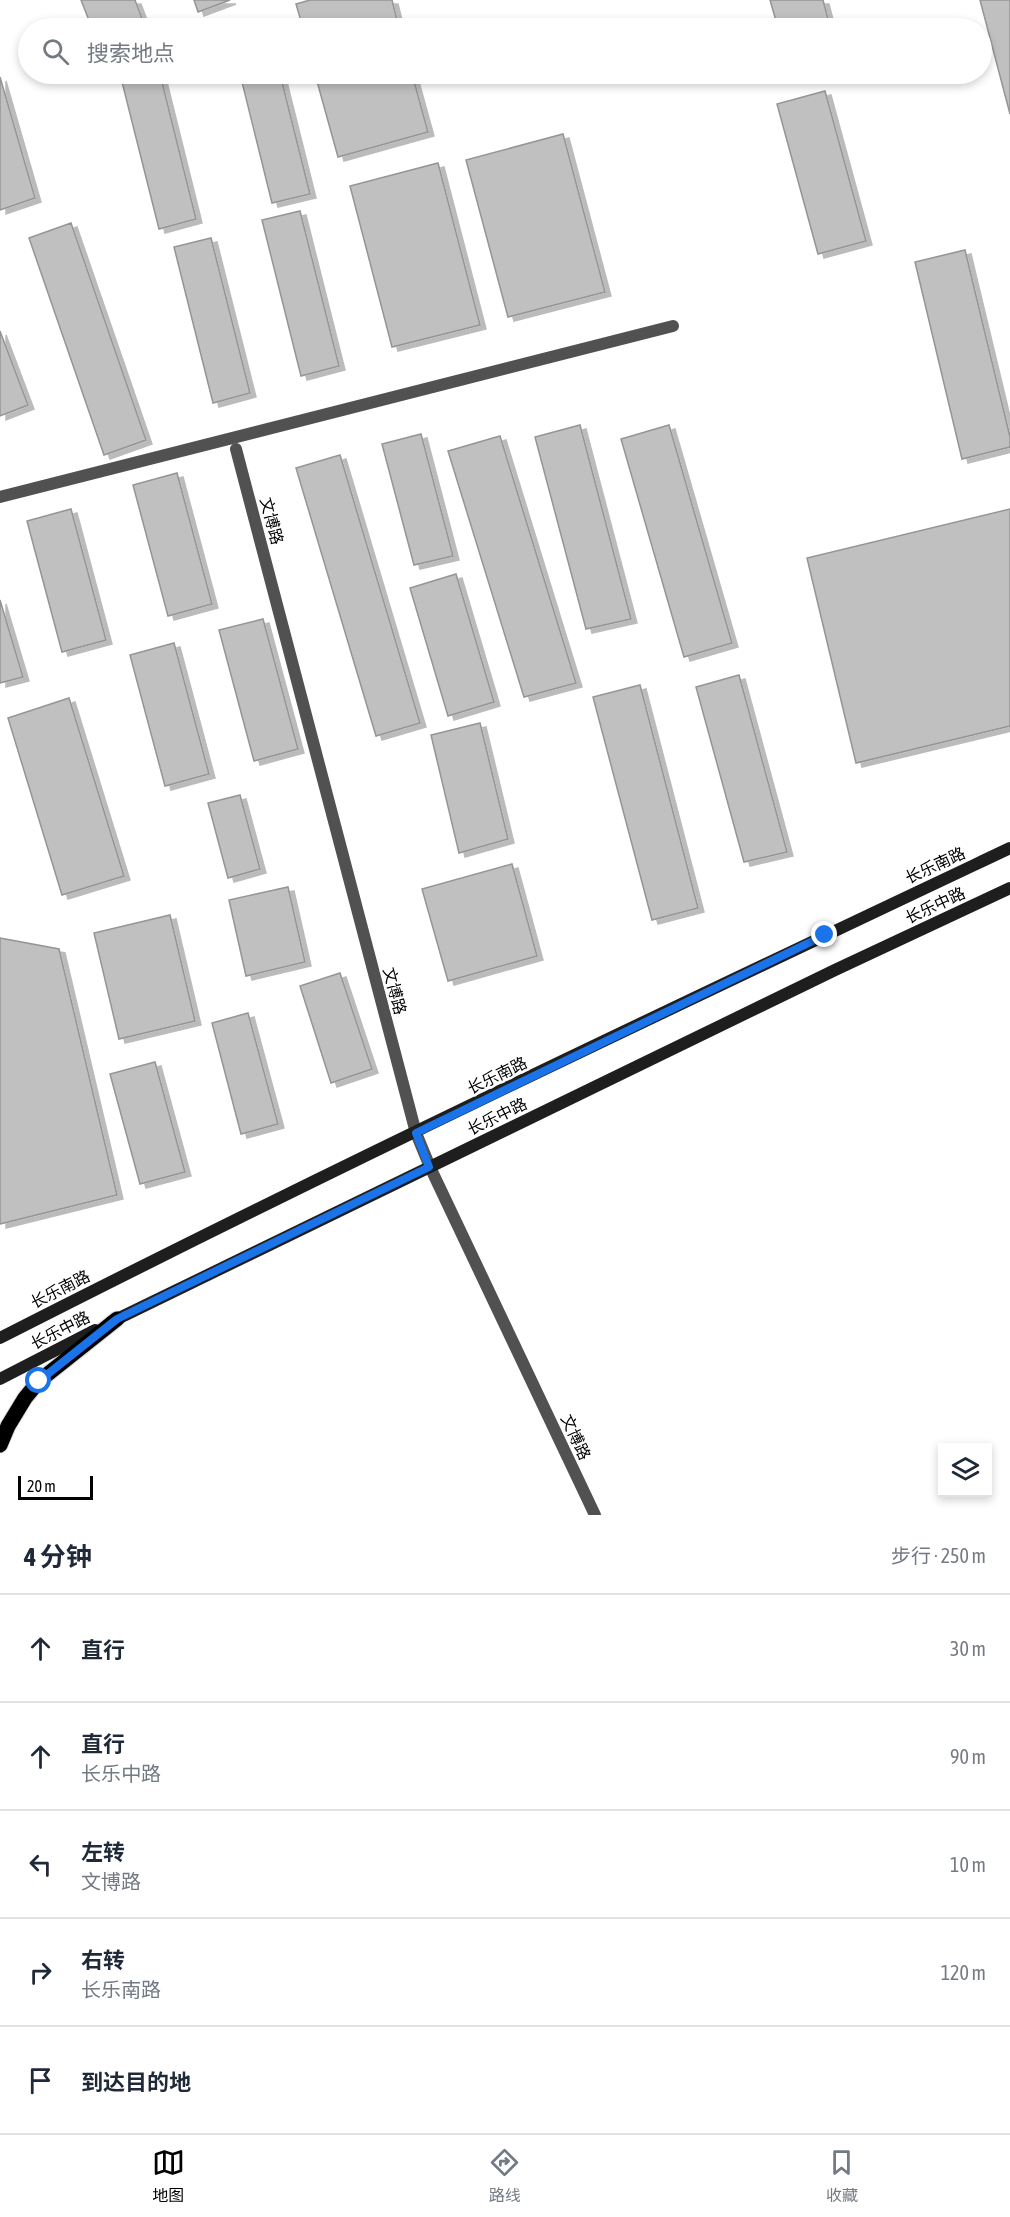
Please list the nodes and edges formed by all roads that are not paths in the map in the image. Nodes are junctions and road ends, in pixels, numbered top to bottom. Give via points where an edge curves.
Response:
1 (673, 326) dead end
2 (236, 449) dead end
3 (0, 497) edge
4 (1010, 848) edge
5 (1010, 888) edge
6 (416, 1133) junction
7 (429, 1167) junction
8 (117, 1319) junction
9 (0, 1338) edge
10 (0, 1379) edge
11 (0, 1445) edge
12 (595, 1515) edge

1 - 3 street
2 - 6 street, 文博路
4 - 6 main road, 长乐南路
5 - 7 main road, 长乐中路
6 - 7 street, 文博路
6 - 9 main road, 长乐南路
7 - 8 main road, 长乐中路
7 - 12 street, 文博路
8 - 10 main road, 长乐中路
8 - 11 main road via 39,1381 25,1398

